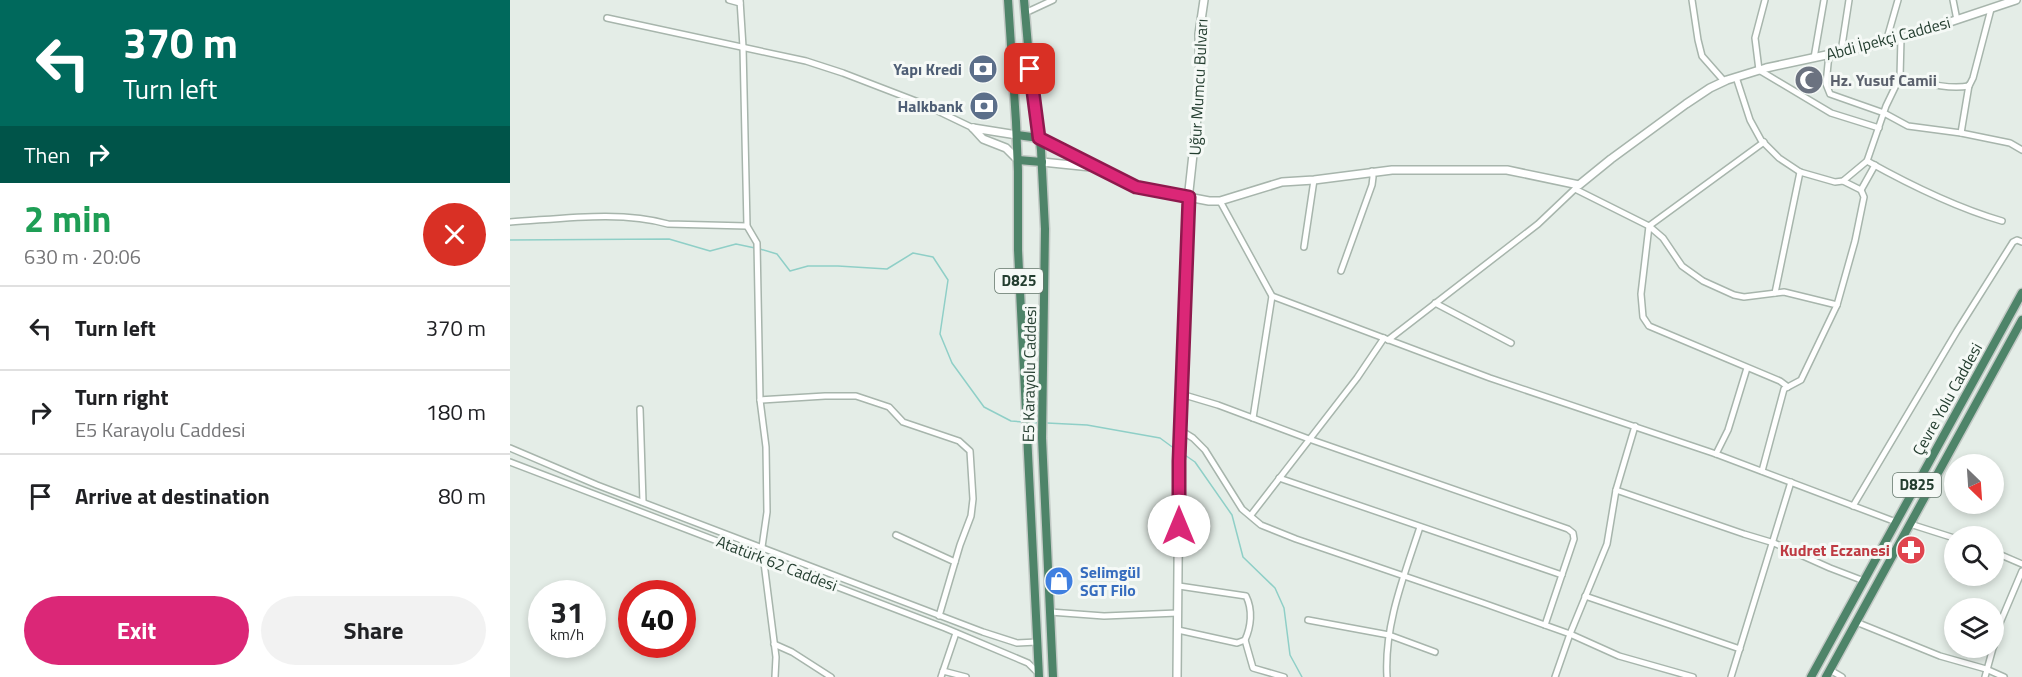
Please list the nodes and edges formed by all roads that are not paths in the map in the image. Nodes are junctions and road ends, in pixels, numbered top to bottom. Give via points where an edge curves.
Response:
1 (729, 0) edge
2 (1008, 0) edge
3 (1024, 0) edge
4 (1053, 0) edge
5 (1204, 0) edge
6 (1692, 0) edge
7 (1765, 0) edge
8 (1824, 0) edge
9 (1849, 0) edge
10 (1898, 0) edge
11 (1953, 0) edge
12 (2016, 0) edge
13 (740, 1) edge
14 (1991, 9) junction
15 (1025, 13) junction
16 (607, 18) dead end
17 (1957, 20) junction
18 (1901, 38) junction
19 (1886, 42) junction
20 (743, 47) junction
21 (1841, 52) junction
22 (1829, 54) junction
23 (1814, 58) junction
24 (1759, 70) junction
25 (1736, 77) junction
26 (1900, 77) junction
27 (1724, 81) junction
28 (1970, 84) junction
29 (1884, 113) junction
30 (973, 128) junction
31 (1879, 128) junction
32 (1961, 133) junction
33 (1017, 135) junction
34 (1039, 138) junction
35 (1764, 142) junction
36 (2022, 150) edge
37 (1018, 160) junction
38 (1867, 161) junction
39 (1042, 162) junction
40 (1875, 165) junction
41 (1372, 171) junction
42 (1108, 172) junction
43 (1800, 172) junction
44 (1314, 180) junction
45 (1844, 181) junction
46 (1577, 187) junction
47 (1861, 190) junction
48 (1189, 197) junction
49 (1220, 201) junction
50 (2002, 221) dead end
51 (510, 222) edge
52 (747, 226) junction
53 (1649, 226) junction
54 (2022, 242) edge
55 (1304, 247) dead end
56 (1341, 271) dead end
57 (1775, 293) junction
58 (2022, 293) edge
59 (1272, 296) junction
60 (1435, 303) junction
61 (1837, 305) junction
62 (2022, 320) edge
63 (1386, 339) junction
64 (1511, 343) dead end
65 (1747, 368) junction
66 (1788, 387) junction
67 (1181, 394) junction
68 (760, 400) junction
69 (640, 409) dead end
70 (1253, 418) junction
71 (1635, 426) junction
72 (1180, 430) junction
73 (1309, 439) junction
74 (510, 448) edge
75 (1716, 454) junction
76 (510, 462) edge
77 (1762, 471) junction
78 (1279, 478) junction
79 (1791, 482) junction
80 (1616, 490) junction
81 (643, 502) junction
82 (1853, 506) junction
83 (1251, 515) junction
84 (1896, 522) junction
85 (1911, 524) junction
86 (1420, 527) junction
87 (896, 534) dead end
88 (1944, 535) edge
89 (1774, 543) junction
90 (762, 547) junction
91 (2004, 556) edge
92 (764, 559) junction
93 (955, 562) junction
94 (2022, 564) edge
95 (2022, 571) edge
96 (1404, 575) junction
97 (1562, 575) junction
98 (1864, 580) junction
99 (1179, 586) junction
100 (1586, 596) junction
101 (1050, 612) junction
102 (1178, 613) junction
103 (2004, 614) edge
104 (939, 616) junction
105 (1308, 620) dead end
106 (1856, 622) junction
107 (1545, 625) junction
108 (1178, 630) junction
109 (956, 633) junction
110 (1570, 634) junction
111 (1389, 635) junction
112 (1245, 640) junction
113 (1037, 642) junction
114 (774, 644) junction
115 (1740, 649) junction
116 (1435, 652) dead end
117 (1990, 658) edge
118 (1986, 669) junction
119 (1828, 673) edge
120 (942, 674) edge
121 (1039, 675) edge
122 (776, 677) edge
123 (831, 677) edge
124 (966, 677) edge
125 (1053, 677) edge
126 (1177, 677) edge
127 (1284, 677) edge
128 (1387, 677) edge
129 (1555, 677) edge
130 (1693, 677) edge
131 (1731, 677) edge
132 (1811, 677) edge
133 (1842, 677) edge
134 (1985, 677) edge
135 (2004, 677) edge

1 - 13 street
2 - 33 highway, E5 Karayolu Caddesi / D825
3 - 15 highway, E5 Karayolu Caddesi / D825
4 - 15 street
5 - 48 street, Uğur Mumcu Bulvarı
6 - 27 street via 1702,56
7 - 24 street via 1755,38
8 - 23 street
9 - 21 street
10 - 19 street
11 - 17 street
12 - 14 street, Abdi İpekçi Caddesi
13 - 20 street
14 - 17 street, Abdi İpekçi Caddesi
14 - 28 street
15 - 34 highway, E5 Karayolu Caddesi / D825
16 - 20 street
17 - 18 street, Abdi İpekçi Caddesi
18 - 19 street, Abdi İpekçi Caddesi
18 - 26 street
19 - 21 street, Abdi İpekçi Caddesi
20 - 30 street via 843,73
20 - 52 street
21 - 22 street, Abdi İpekçi Caddesi
22 - 23 street, Abdi İpekçi Caddesi
22 - 29 street via 1826,84 1830,94
23 - 24 street, Abdi İpekçi Caddesi
24 - 25 street, Abdi İpekçi Caddesi
24 - 31 street via 1831,113
25 - 27 street, Abdi İpekçi Caddesi
25 - 35 street via 1750,120
26 - 28 street via 1937,85
26 - 29 street
27 - 46 street, Abdi İpekçi Caddesi via 1686,104
28 - 32 street
29 - 31 street
29 - 32 street via 1908,126
30 - 33 street
30 - 37 street via 983,139 1006,148
31 - 38 street
32 - 36 street via 2010,143
33 - 34 highway
33 - 37 highway, E5 Karayolu Caddesi / D825
34 - 39 highway, E5 Karayolu Caddesi / D825
34 - 42 street
35 - 43 street
35 - 53 street
37 - 39 highway
37 - 113 highway, E5 Karayolu Caddesi / D825 via 1018,250
38 - 40 street
38 - 45 street
39 - 42 street via 1086,165
39 - 101 highway, E5 Karayolu Caddesi / D825 via 1046,229 1042,438
40 - 47 street
40 - 50 street via 1906,183
41 - 44 street
41 - 46 street via 1507,170
41 - 56 street via 1372,185
42 - 48 street via 1136,187
43 - 45 street
43 - 57 street
44 - 49 street via 1282,182
44 - 55 street
45 - 47 street
46 - 53 street
46 - 60 street via 1538,224
47 - 61 street via 1864,197 1855,241
48 - 49 street
48 - 67 street, Uğur Mumcu Bulvarı
49 - 59 street
51 - 52 street via 615,218
52 - 68 street via 757,243
53 - 57 street via 1663,238 1682,266 1703,281 1744,297
53 - 65 street via 1641,294 1644,322
54 - 82 street via 2013,242
57 - 61 street
58 - 84 highway, Çevre Yolu Caddesi / D825
59 - 63 street
59 - 70 street
60 - 63 street
60 - 64 street
61 - 66 street via 1802,380
62 - 85 highway, Çevre Yolu Caddesi / D825
63 - 71 street
63 - 73 street
65 - 66 street
65 - 75 street via 1728,430
66 - 77 street via 1784,389
67 - 70 street
67 - 72 street, Uğur Mumcu Bulvarı
68 - 90 street via 767,512
68 - 93 street via 856,396 889,407 903,422 958,441 970,451 973,499
69 - 81 street
70 - 73 street
71 - 75 street
71 - 80 street
72 - 83 street via 1205,450 1242,509
72 - 99 street, Uğur Mumcu Bulvarı
73 - 78 street
73 - 97 street via 1568,529 1574,539
74 - 81 street, Atatürk 62 Caddesi
75 - 77 street
76 - 92 street, Atatürk 62 Caddesi
77 - 79 street
78 - 83 street
78 - 86 street
79 - 82 street
79 - 89 street
80 - 89 street
80 - 100 street via 1607,544
81 - 90 street, Atatürk 62 Caddesi
82 - 84 street
83 - 96 street via 1261,525 1296,539
84 - 98 highway, Çevre Yolu Caddesi / D825
85 - 88 street
85 - 106 highway, Çevre Yolu Caddesi / D825
86 - 96 street
86 - 97 street
87 - 93 street
89 - 98 street
89 - 115 street
90 - 92 street
90 - 104 street, Atatürk 62 Caddesi
91 - 94 street
92 - 109 street, Atatürk 62 Caddesi
92 - 114 street
93 - 104 street
95 - 103 street
96 - 107 street
96 - 111 street
97 - 107 street
98 - 132 highway, Çevre Yolu Caddesi / D825
99 - 102 street, Uğur Mumcu Bulvarı
99 - 112 street via 1246,596 1250,615
100 - 110 street
100 - 115 street
101 - 102 street via 1104,616
101 - 125 highway, E5 Karayolu Caddesi / D825
102 - 108 street, Uğur Mumcu Bulvarı
104 - 113 street, Atatürk 62 Caddesi via 1017,643
105 - 111 street
106 - 118 street via 1940,656
106 - 119 highway, Çevre Yolu Caddesi / D825
107 - 110 street
108 - 112 street via 1237,642
108 - 126 street, Uğur Mumcu Bulvarı
109 - 120 street
109 - 121 street, Atatürk 62 Caddesi via 1028,663
110 - 129 street
110 - 130 street via 1619,656
111 - 116 street
111 - 128 street
112 - 127 street via 1253,668
113 - 121 highway, E5 Karayolu Caddesi / D825
114 - 122 street
114 - 123 street
115 - 131 street
117 - 118 street
118 - 134 street
118 - 135 street
119 - 133 street
120 - 124 street

